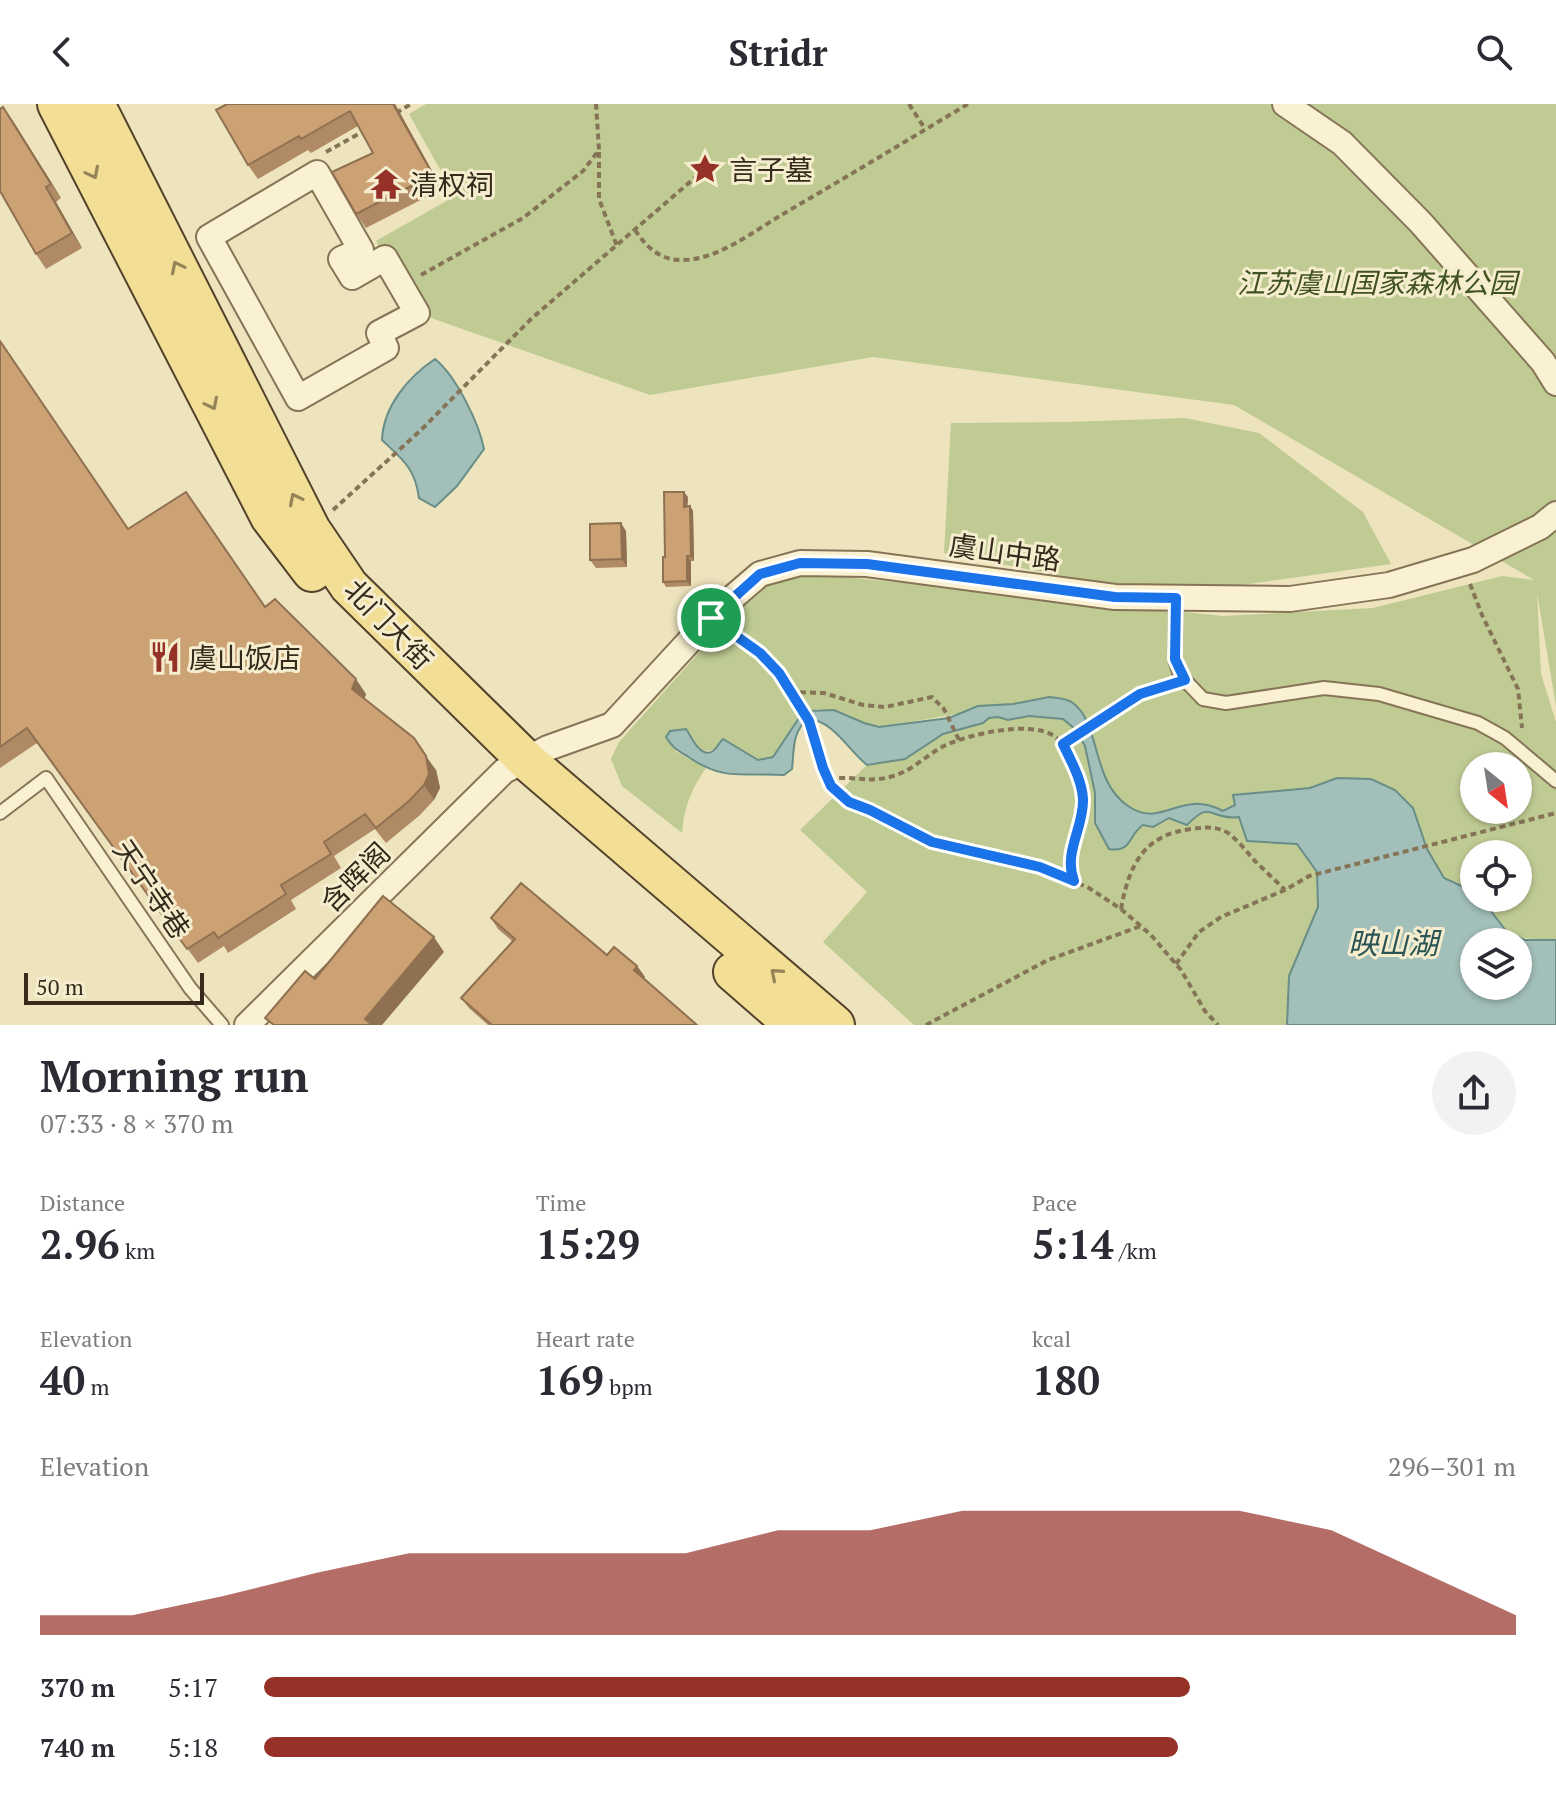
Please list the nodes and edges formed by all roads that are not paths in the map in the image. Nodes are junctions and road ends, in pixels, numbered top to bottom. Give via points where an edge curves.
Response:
1 (57, 104) edge
2 (95, 104) edge
3 (1285, 104) edge
4 (402, 286) joint
5 (1556, 383) edge
6 (1556, 514) edge
7 (1176, 598) junction
8 (516, 766) junction
9 (1556, 781) edge
10 (0, 813) edge
11 (222, 1025) edge
12 (247, 1025) edge
13 (794, 1025) edge
14 (835, 1025) edge

1 -> 8 main road, 北门大街 via 270,517 392,663
8 -> 2 main road, 北门大街 via 349,586 311,530
3 - 5 street via 1342,143 1409,211
4 - 4 street via 417,313 379,333 386,348 298,398 209,237 317,173 361,250 341,259 352,277 385,258
6 - 7 street, 虞山中路 via 1473,560 1389,585 1290,599
7 - 8 street, 虞山中路 via 1115,597 867,564 800,563 760,574 711,618 612,725
7 - 9 lane via 1175,659 1203,699 1226,703 1324,688 1379,694 1478,723 1505,738
8 - 12 street, 含晖阁
8 - 13 main road, 北门大街
14 -> 8 main road, 北门大街
10 - 11 lane, 天宁寺巷 via 46,778 190,988

